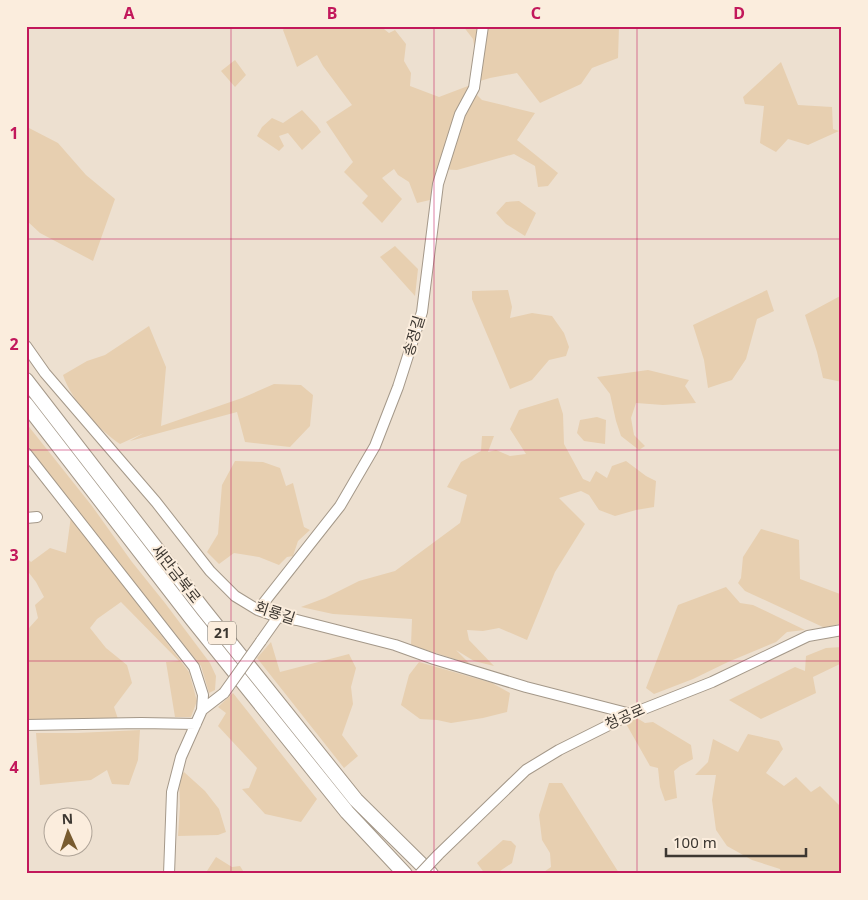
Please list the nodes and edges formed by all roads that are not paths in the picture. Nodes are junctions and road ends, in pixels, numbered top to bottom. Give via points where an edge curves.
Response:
1 (482, 26) edge
2 (26, 346) edge
3 (26, 380) edge
4 (26, 404) edge
5 (26, 453) edge
6 (37, 517) dead end
7 (26, 518) edge
8 (258, 610) junction
9 (278, 617) junction
10 (842, 630) edge
11 (202, 710) junction
12 (631, 714) junction
13 (196, 724) junction
14 (26, 725) edge
15 (169, 874) edge
16 (405, 874) edge
17 (420, 874) edge
18 (431, 874) edge

1 - 8 street, 송정길 via 474,88 460,114 438,184 422,312 395,396 375,446 340,506
2 - 8 street, 회룡길 via 210,571 235,596
3 - 18 highway, 새만금북로 / 21 via 356,800
4 - 16 highway, 새만금북로 / 21 via 347,812
5 - 11 street via 194,668 203,695
6 - 7 street
8 - 9 street, 회룡길
9 - 11 street, bridge via 224,693
9 - 12 street, 회룡길 via 395,645 526,687
10 - 12 street, 청공로 via 808,636 712,682
11 - 13 street
12 - 17 street, 청공로, bridge via 526,770
13 - 14 street
13 - 15 street via 181,757 172,792

